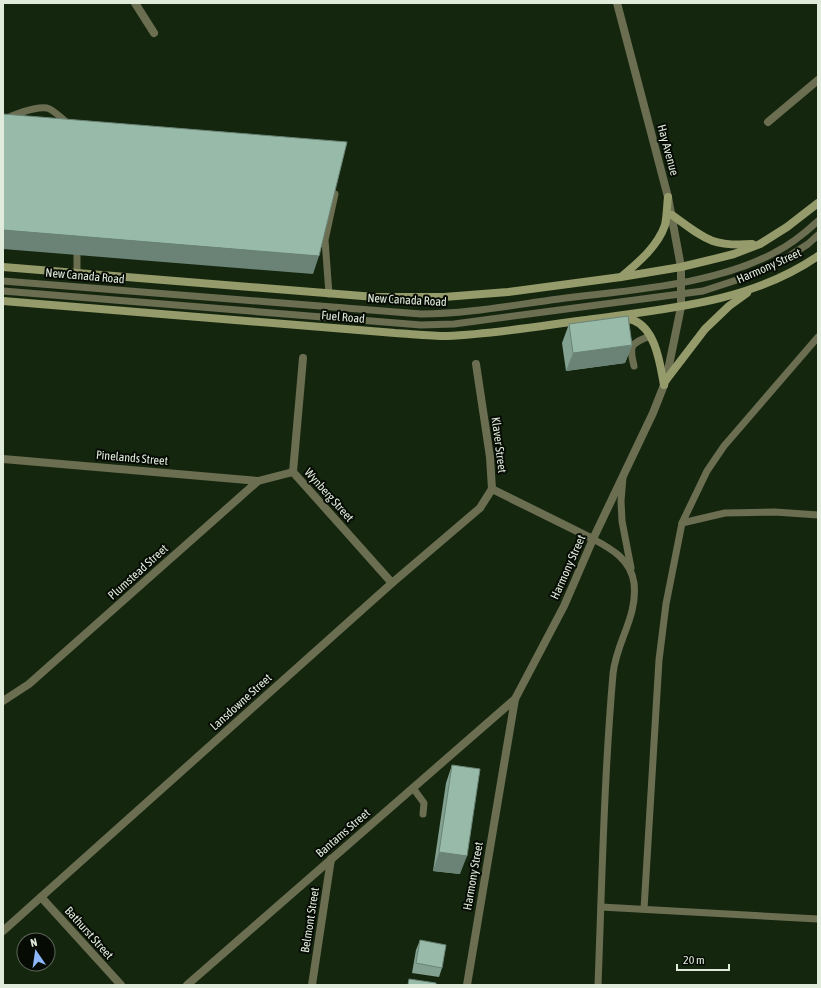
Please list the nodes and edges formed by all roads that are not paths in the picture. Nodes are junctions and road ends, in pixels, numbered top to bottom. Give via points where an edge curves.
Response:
1 (135, 3) edge
2 (617, 3) edge
3 (154, 33) dead end
4 (818, 80) edge
5 (3, 120) edge
6 (768, 122) dead end
7 (67, 132) edge
8 (335, 194) edge
9 (668, 197) junction
10 (818, 203) edge
11 (672, 215) junction
12 (818, 221) edge
13 (818, 235) edge
14 (77, 242) edge
15 (760, 244) junction
16 (818, 256) edge
17 (3, 267) edge
18 (681, 267) junction
19 (77, 273) junction
20 (620, 277) junction
21 (3, 281) edge
22 (681, 283) junction
23 (751, 290) junction
24 (3, 291) edge
25 (329, 294) junction
26 (681, 294) junction
27 (3, 301) edge
28 (681, 306) junction
29 (610, 317) junction
30 (650, 336) junction
31 (818, 337) edge
32 (303, 358) dead end
33 (476, 364) dead end
34 (634, 366) dead end
35 (665, 382) junction
36 (3, 459) edge
37 (293, 472) junction
38 (623, 475) junction
39 (258, 481) junction
40 (492, 489) junction
41 (818, 515) edge
42 (682, 523) junction
43 (593, 539) junction
44 (631, 570) junction
45 (392, 584) junction
46 (515, 699) junction
47 (3, 701) edge
48 (413, 788) junction
49 (423, 814) dead end
50 (331, 858) junction
51 (40, 897) junction
52 (601, 907) junction
53 (644, 909) junction
54 (818, 919) edge
55 (3, 931) edge
56 (121, 985) edge
57 (187, 985) edge
58 (312, 985) edge
59 (467, 985) edge
60 (598, 985) edge

1 - 3 street
2 - 9 street, Hay Avenue
4 - 6 street
5 - 7 lane via 18,113 47,108 66,122
8 - 25 lane via 325,240
9 - 11 street, Hay Avenue
9 - 20 main road via 665,224 660,236 640,261
10 - 15 main road, Harmony Street via 787,228
11 - 15 main road via 715,243
11 - 18 street, Hay Avenue
12 - 22 lane, New Canada Road via 775,253 722,273
13 - 26 lane, New Canada Road via 783,260 752,275 703,291
14 - 19 lane
15 - 18 main road, Harmony Street via 734,254
16 - 23 main road, Harmony Street via 795,270
17 - 19 main road, Fuel Road
18 - 20 main road, Fuel Road
18 - 22 street, Hay Avenue
19 - 25 main road, Fuel Road
20 - 25 main road, Fuel Road via 508,292 444,297
21 - 22 lane, New Canada Road via 421,314 458,313
22 - 26 street, Hay Avenue
23 - 28 main road, Harmony Street
23 - 35 main road via 729,306 705,329
24 - 26 lane, New Canada Road via 421,325 483,321
26 - 28 street, Hay Avenue
27 - 29 main road, Fuel Road via 431,336 479,333
28 - 29 main road, Fuel Road
28 - 35 street, Harmony Street
29 - 30 main road via 632,320 647,330
30 - 34 lane via 633,345 631,349
30 - 35 main road
31 - 42 lane via 724,446 707,471
32 - 37 street, Wynberg Street
33 - 40 street, Klaver Street via 490,457
35 - 38 street, Harmony Street
36 - 39 street, Pinelands Street
37 - 39 street, Plumstead Street
37 - 45 street, Wynberg Street
38 - 43 street, Harmony Street
38 - 44 lane via 622,521
39 - 47 street, Plumstead Street via 29,684
40 - 43 street, Klaver Street
40 - 45 street, Lansdowne Street via 480,508
41 - 42 lane via 776,512 725,513
42 - 53 lane via 666,604 659,660
43 - 44 lane via 613,550
43 - 46 street, Harmony Street via 564,606
44 - 52 lane via 634,583 632,615 613,671
45 - 51 street, Lansdowne Street
46 - 48 street, Bantams Street
46 - 59 street, Harmony Street
48 - 49 lane via 424,802
48 - 50 street, Bantams Street
50 - 57 street, Bantams Street
50 - 58 street, Belmont Street
51 - 55 street, Lansdowne Street
51 - 56 street, Bathurst Street
52 - 53 lane
52 - 60 lane
53 - 54 lane

